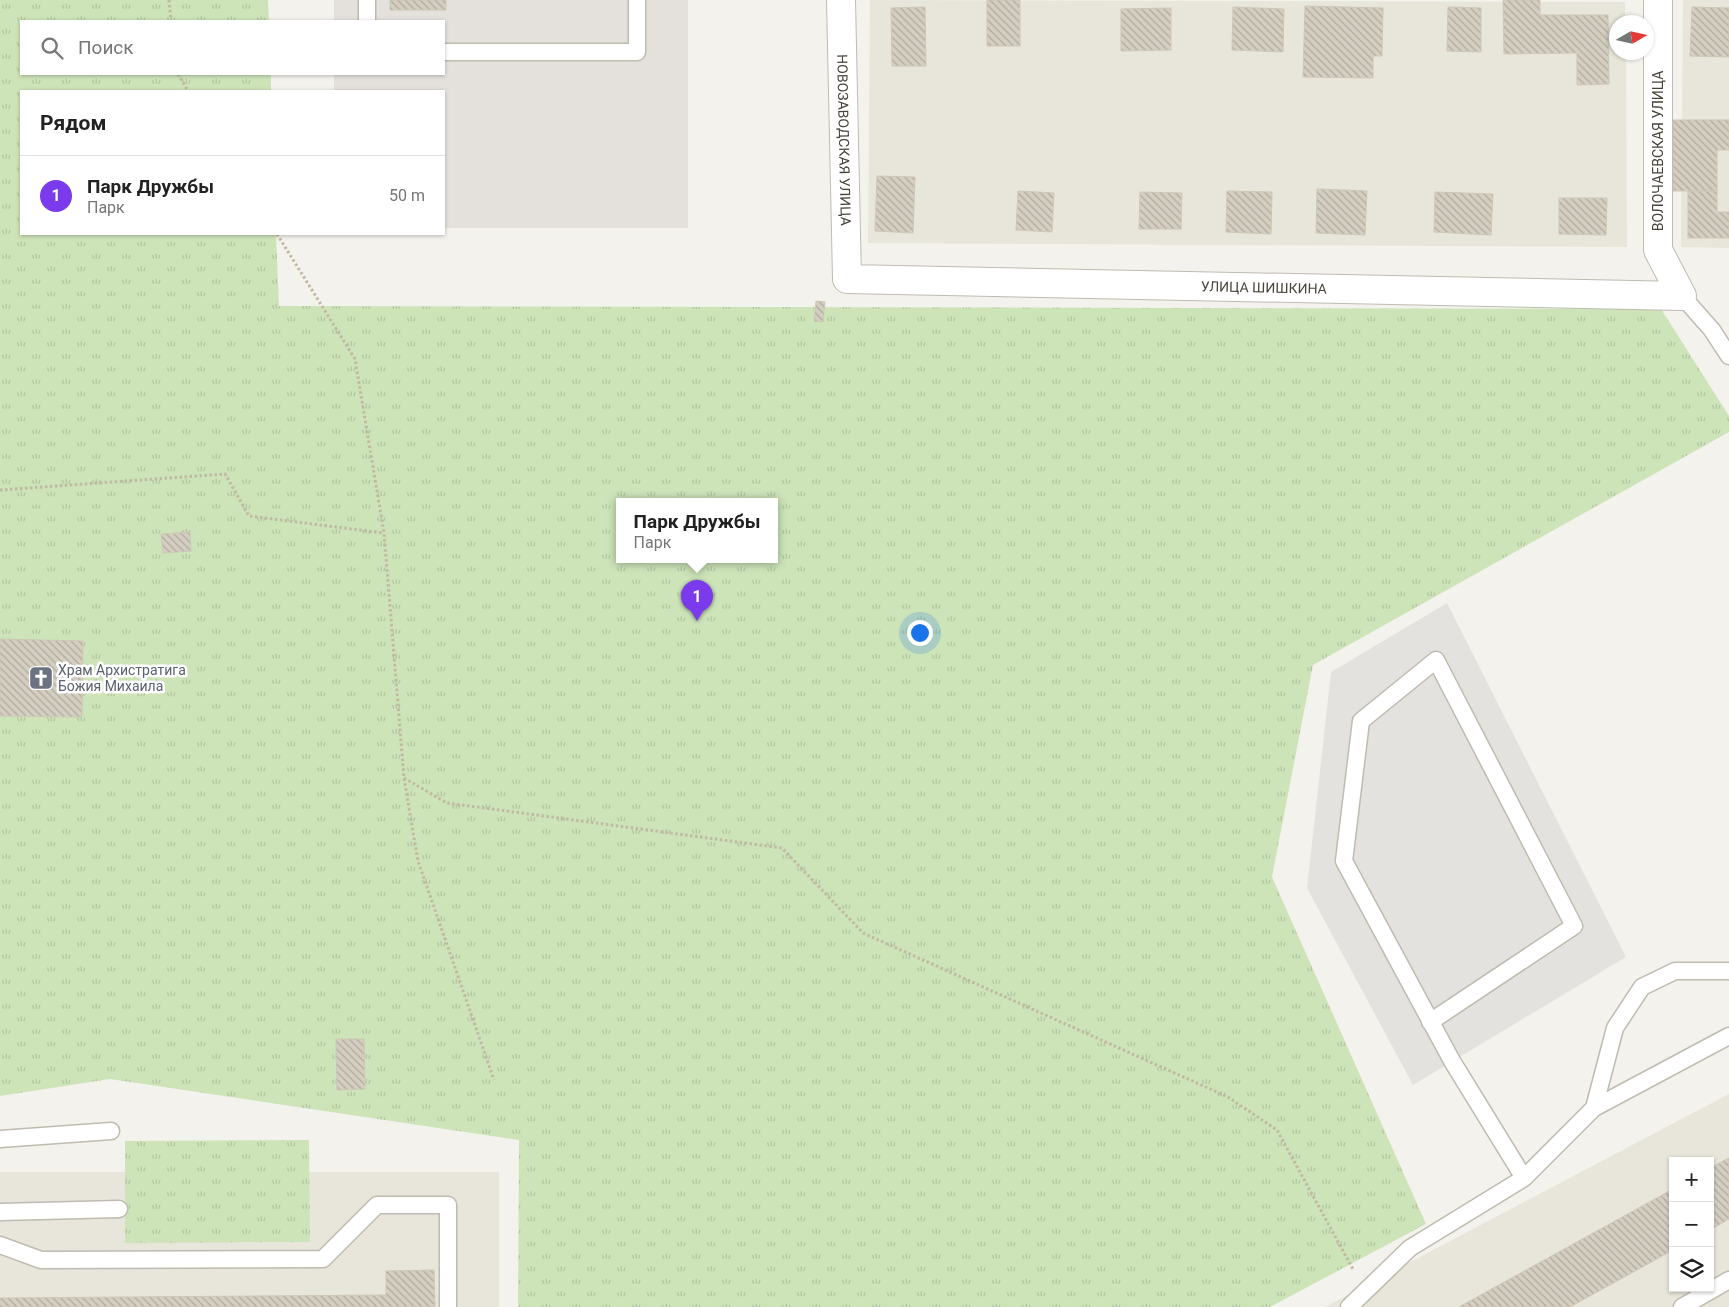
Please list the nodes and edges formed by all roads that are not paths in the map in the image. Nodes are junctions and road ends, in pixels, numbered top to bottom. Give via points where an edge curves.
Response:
1 (367, 0) edge
2 (638, 0) edge
3 (841, 0) edge
4 (1658, 0) edge
5 (367, 20) edge
6 (445, 52) edge
7 (847, 279) joint
8 (1682, 296) junction
9 (1729, 356) edge
10 (1729, 971) edge
11 (1430, 1022) junction
12 (1729, 1036) edge
13 (1594, 1108) junction
14 (111, 1131) dead end
15 (0, 1139) edge
16 (1524, 1178) junction
17 (119, 1209) dead end
18 (0, 1212) edge
19 (0, 1245) edge
20 (1729, 1280) edge
21 (448, 1307) edge
22 (1349, 1307) edge
23 (1682, 1307) edge

1 - 5 lane
2 - 6 lane via 637,52
3 - 7 street, НОВОЗАВОДСКАЯ УЛИЦА
4 - 8 street, ВОЛОЧАЕВСКАЯ УЛИЦА via 1658,250
7 - 8 street, УЛИЦА ШИШКИНА
8 - 9 lane via 1712,330
10 - 13 lane via 1675,971 1642,987 1615,1028
11 - 11 lane via 1344,861 1361,721 1436,660 1574,926
11 - 16 lane
12 - 13 lane
13 - 16 lane
14 - 15 lane
16 - 22 lane via 1410,1248
17 - 18 lane
19 - 21 lane via 41,1260 323,1259 377,1205 448,1204
20 - 23 lane

